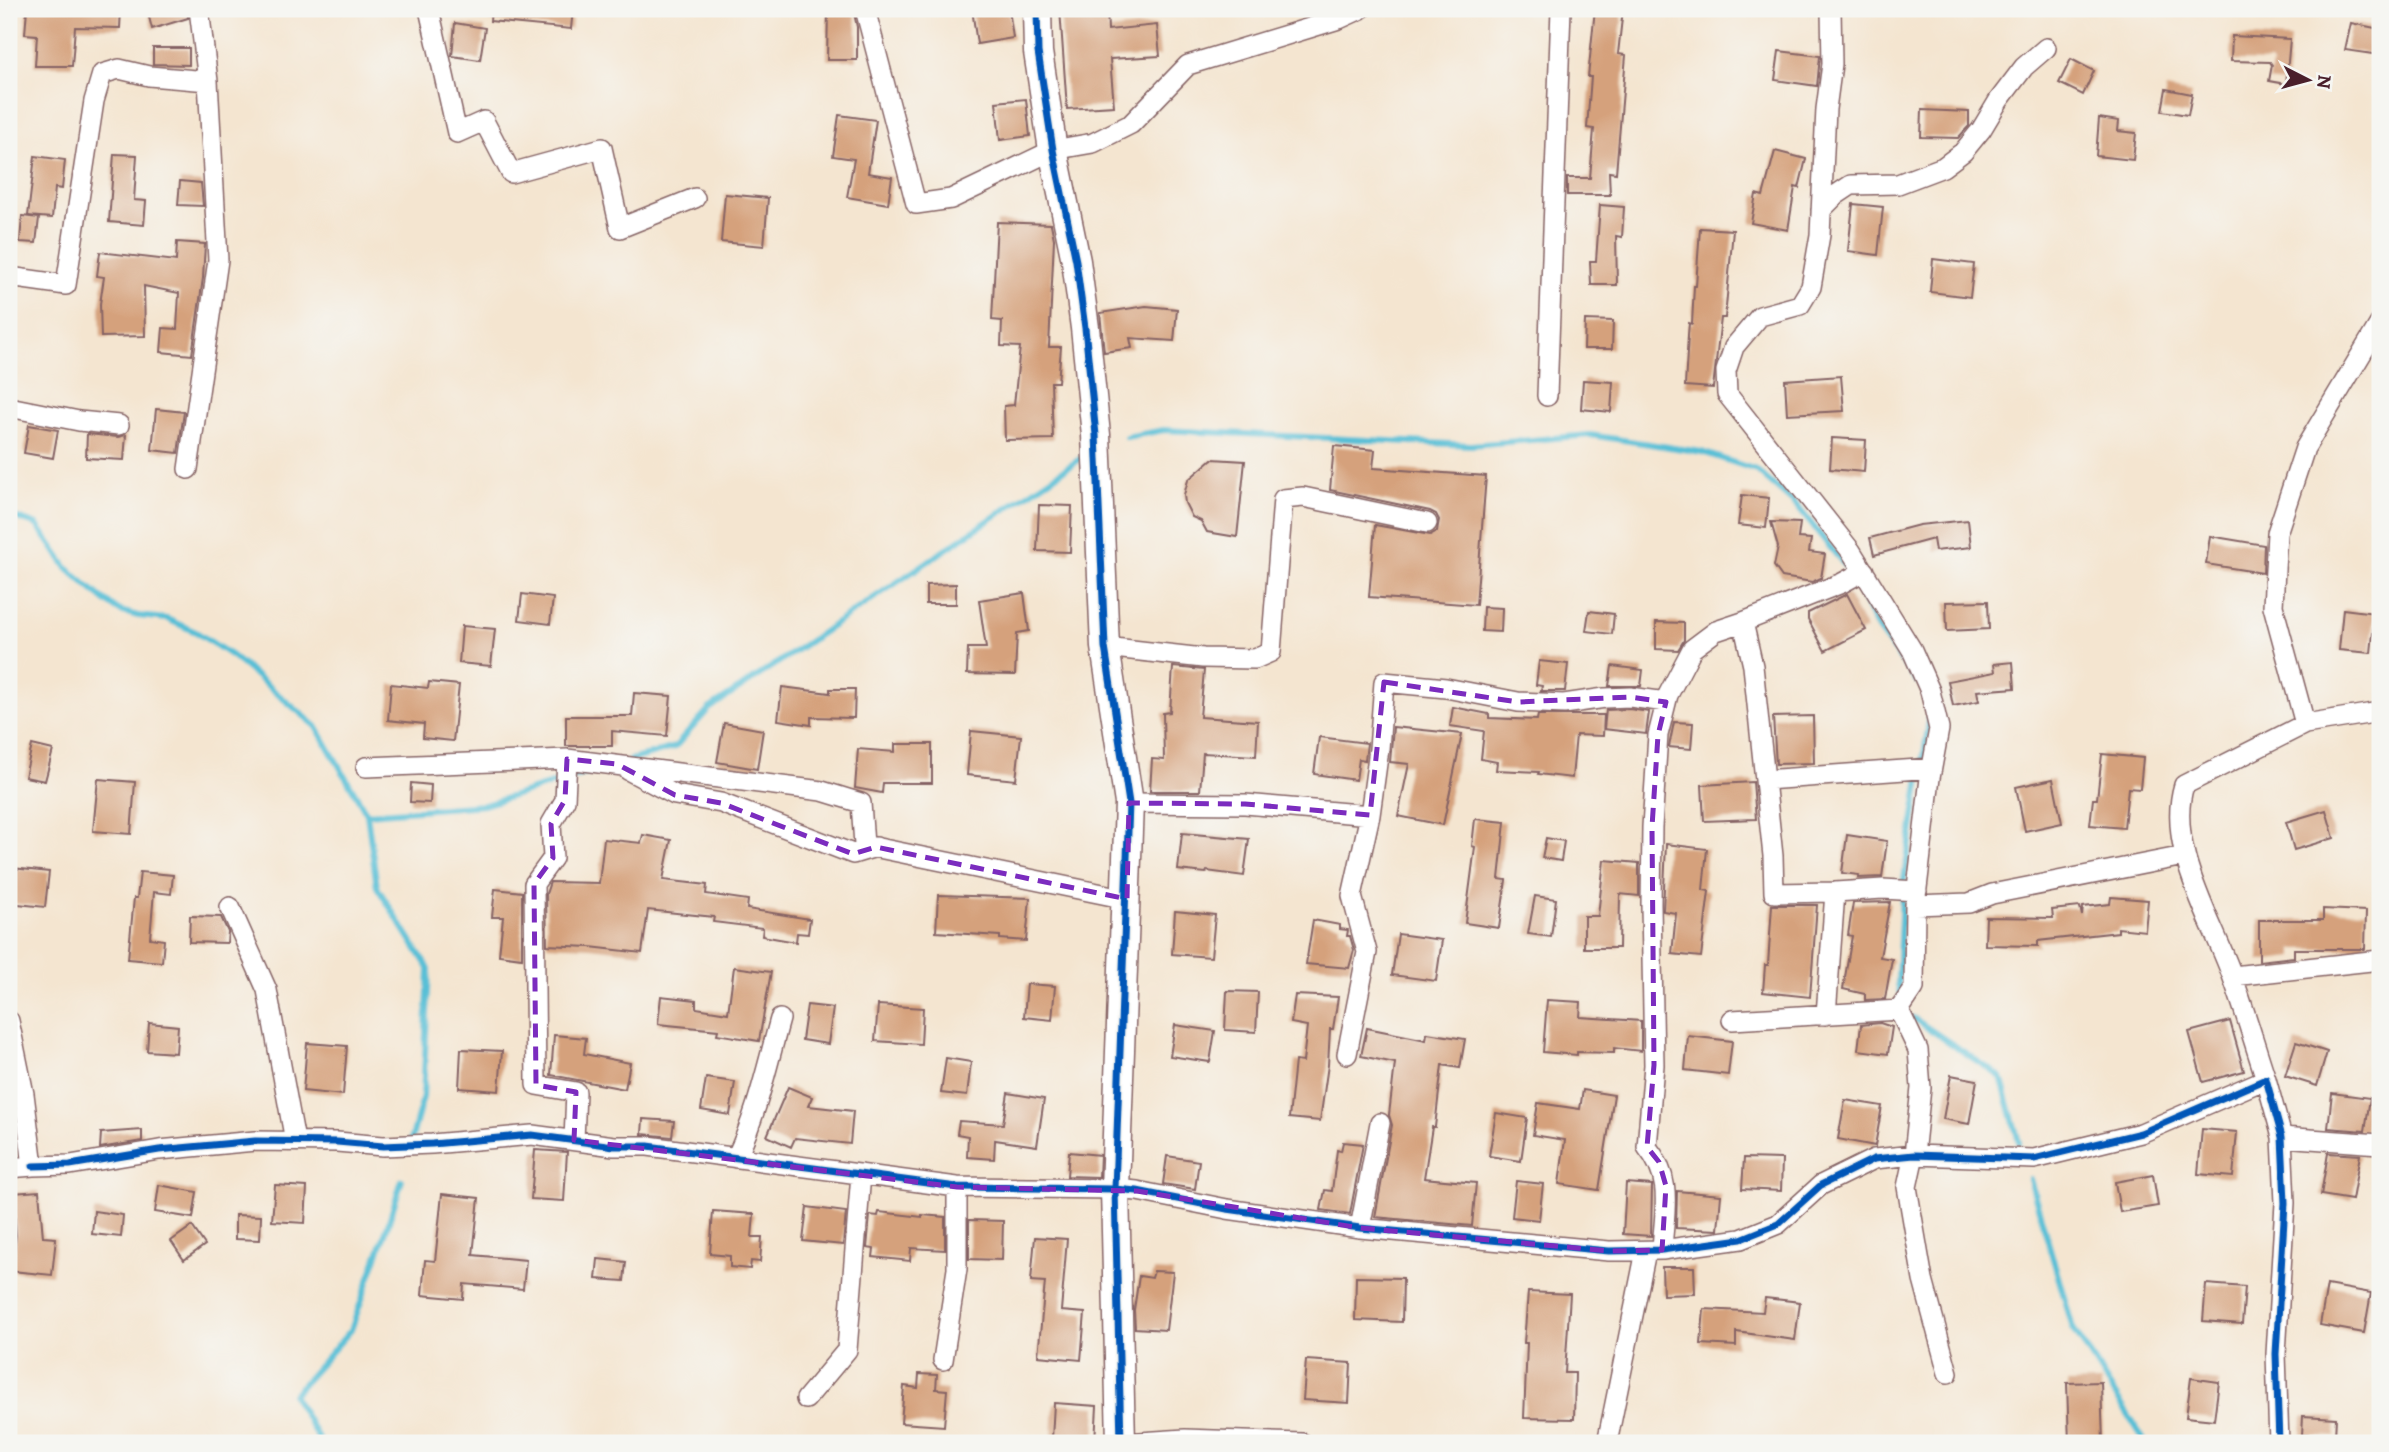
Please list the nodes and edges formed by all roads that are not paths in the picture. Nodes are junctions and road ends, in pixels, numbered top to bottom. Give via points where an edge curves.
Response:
1 (199, 9) edge
2 (429, 9) edge
3 (865, 9) edge
4 (1037, 9) edge
5 (1361, 9) edge
6 (1561, 9) edge
7 (1831, 9) edge
8 (2046, 48) dead end
9 (208, 81) junction
10 (1053, 150) junction
11 (695, 198) dead end
12 (1821, 210) junction
13 (9, 277) edge
14 (2380, 323) edge
15 (1547, 396) dead end
16 (9, 407) edge
17 (120, 425) dead end
18 (188, 469) dead end
19 (1427, 523) dead end
20 (1854, 576) junction
21 (1743, 622) junction
22 (1105, 647) junction
23 (1666, 702) junction
24 (2380, 712) edge
25 (2305, 724) junction
26 (567, 759) junction
27 (617, 764) junction
28 (366, 767) dead end
29 (1925, 768) junction
30 (1765, 780) junction
31 (1129, 803) junction
32 (1370, 816) junction
33 (876, 847) junction
34 (2184, 856) junction
35 (1835, 892) junction
36 (1916, 898) junction
37 (1127, 899) junction
38 (230, 907) dead end
39 (2380, 960) edge
40 (2232, 976) junction
41 (1899, 1010) junction
42 (1826, 1015) junction
43 (780, 1019) dead end
44 (1732, 1020) dead end
45 (9, 1021) edge
46 (1347, 1054) dead end
47 (2266, 1079) junction
48 (1380, 1123) dead end
49 (2282, 1137) junction
50 (574, 1140) junction
51 (295, 1141) junction
52 (2380, 1144) edge
53 (1914, 1155) junction
54 (736, 1158) junction
55 (33, 1166) junction
56 (9, 1168) edge
57 (862, 1174) junction
58 (957, 1187) junction
59 (1115, 1189) junction
60 (1360, 1228) junction
61 (1654, 1250) junction
62 (943, 1360) dead end
63 (1948, 1374) dead end
64 (806, 1399) dead end
65 (1123, 1443) edge
66 (1302, 1443) edge
67 (1606, 1443) edge
68 (2279, 1443) edge

1 - 9 street
2 - 11 street via 457,133 484,121 511,173 602,148 620,228
3 - 10 street via 916,204 951,199
4 - 10 street via 1038,52
5 - 10 street via 1188,65 1130,124 1093,143
6 - 15 street
7 - 12 street via 1832,64
8 - 12 street via 2024,67 1963,152 1943,167 1898,184 1851,186
9 - 13 street via 119,69 102,74 66,285
9 - 18 street via 218,260
10 - 22 street via 1076,261 1095,422
12 - 20 street via 1811,287 1800,305 1760,316 1734,346 1726,371 1727,394 1851,551
14 - 25 street via 2305,448 2277,533 2273,606
16 - 17 street
19 - 22 street via 1303,497 1283,499 1271,652 1255,659 1203,659
20 - 21 street
20 - 29 street via 1912,650 1930,691 1939,729
21 - 23 street via 1716,631 1692,649
21 - 30 street via 1753,666
22 - 31 street
23 - 32 street via 1630,696 1564,704 1518,702 1384,682
23 - 61 street via 1658,736 1652,827 1654,1065 1647,1147 1659,1162 1666,1186
24 - 25 street
25 - 34 street via 2184,785 2179,802
26 - 27 street
26 - 28 street
26 - 50 street via 565,800 551,824 553,858 534,884 536,1085 576,1092
27 - 33 street via 675,795 721,803 853,854
27 - 33 street via 822,791 861,803 864,845
29 - 30 street
29 - 36 street
30 - 35 street via 1774,893
31 - 32 street via 1245,804
31 - 37 street
32 - 46 street via 1352,896 1367,953
33 - 37 street
34 - 36 street via 1992,894 1969,903
34 - 40 street
35 - 36 street via 1883,889
35 - 42 street
36 - 41 street via 1914,988
37 - 59 street
38 - 51 street via 267,990
39 - 40 street
40 - 47 street
41 - 42 street
41 - 53 street via 1918,1050
42 - 44 street
43 - 54 street via 748,1134
45 - 55 street
47 - 49 street
47 - 53 street via 2141,1133 2034,1159
48 - 60 street
49 - 52 street
49 - 68 street via 2285,1203 2276,1354
50 - 51 street via 532,1135 383,1146
50 - 54 street
51 - 55 street via 241,1142
53 - 61 street via 1863,1164 1821,1185 1778,1224 1741,1239
53 - 63 street via 1907,1186 1923,1280
54 - 57 street
55 - 56 street
57 - 58 street
57 - 64 street via 847,1350
58 - 59 street
58 - 62 street via 957,1269
59 - 60 street
59 - 65 street
60 - 61 street via 1609,1251
61 - 67 street
65 - 66 street

